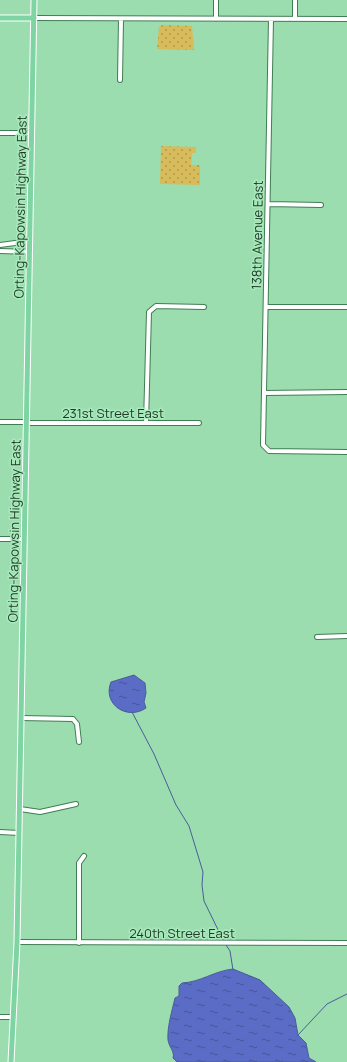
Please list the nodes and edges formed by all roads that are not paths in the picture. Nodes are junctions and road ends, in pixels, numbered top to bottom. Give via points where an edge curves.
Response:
1 (34, 0) edge
2 (216, 0) edge
3 (295, 0) edge
4 (0, 18) edge
5 (34, 18) junction
6 (121, 18) junction
7 (216, 18) junction
8 (271, 18) junction
9 (295, 18) junction
10 (347, 19) edge
11 (120, 80) dead end
12 (0, 133) edge
13 (32, 133) junction
14 (268, 204) junction
15 (321, 204) dead end
16 (30, 241) junction
17 (0, 245) edge
18 (0, 251) edge
19 (30, 252) junction
20 (204, 307) dead end
21 (266, 307) junction
22 (347, 308) edge
23 (347, 392) edge
24 (264, 393) junction
25 (0, 422) edge
26 (26, 423) junction
27 (146, 423) junction
28 (199, 424) dead end
29 (347, 452) edge
30 (0, 539) edge
31 (24, 539) junction
32 (347, 636) edge
33 (317, 637) dead end
34 (21, 718) junction
35 (79, 742) dead end
36 (76, 804) dead end
37 (20, 809) junction
38 (0, 832) edge
39 (19, 833) junction
40 (84, 856) dead end
41 (17, 942) junction
42 (79, 943) junction
43 (347, 943) edge
44 (0, 1017) edge
45 (13, 1017) junction
46 (11, 1062) edge

1 - 5 main road, Orting-Kapowsin Highway East
2 - 7 street
3 - 9 street
4 - 5 main road
5 - 6 street
5 - 13 main road, Orting-Kapowsin Highway East
6 - 7 street
6 - 11 street
7 - 8 street
8 - 9 street
8 - 14 street, 138th Avenue East
9 - 10 street
12 - 13 street
13 - 16 main road, Orting-Kapowsin Highway East
14 - 15 street
14 - 21 street, 138th Avenue East
16 - 17 street
16 - 19 main road, Orting-Kapowsin Highway East
18 - 19 street
19 - 26 main road, Orting-Kapowsin Highway East
20 - 27 street via 156,306 150,310
21 - 22 street
21 - 24 street, 138th Avenue East
23 - 24 street
24 - 29 street, 138th Avenue East via 263,441 266,450
25 - 26 street, 231st Street East
26 - 27 street, 231st Street East
26 - 31 main road, Orting-Kapowsin Highway East
27 - 28 street, 231st Street East
30 - 31 street
31 - 34 main road, Orting-Kapowsin Highway East
32 - 33 street
34 - 35 street via 73,719 77,724
34 - 37 main road, Orting-Kapowsin Highway East
36 - 37 street via 40,812
37 - 39 main road, Orting-Kapowsin Highway East
38 - 39 street
39 - 41 main road, Orting-Kapowsin Highway East
40 - 42 street via 79,863
41 - 42 street, 240th Street East
41 - 45 main road, Orting-Kapowsin Highway East
42 - 43 street, 240th Street East
44 - 45 street
45 - 46 main road, Orting-Kapowsin Highway East

